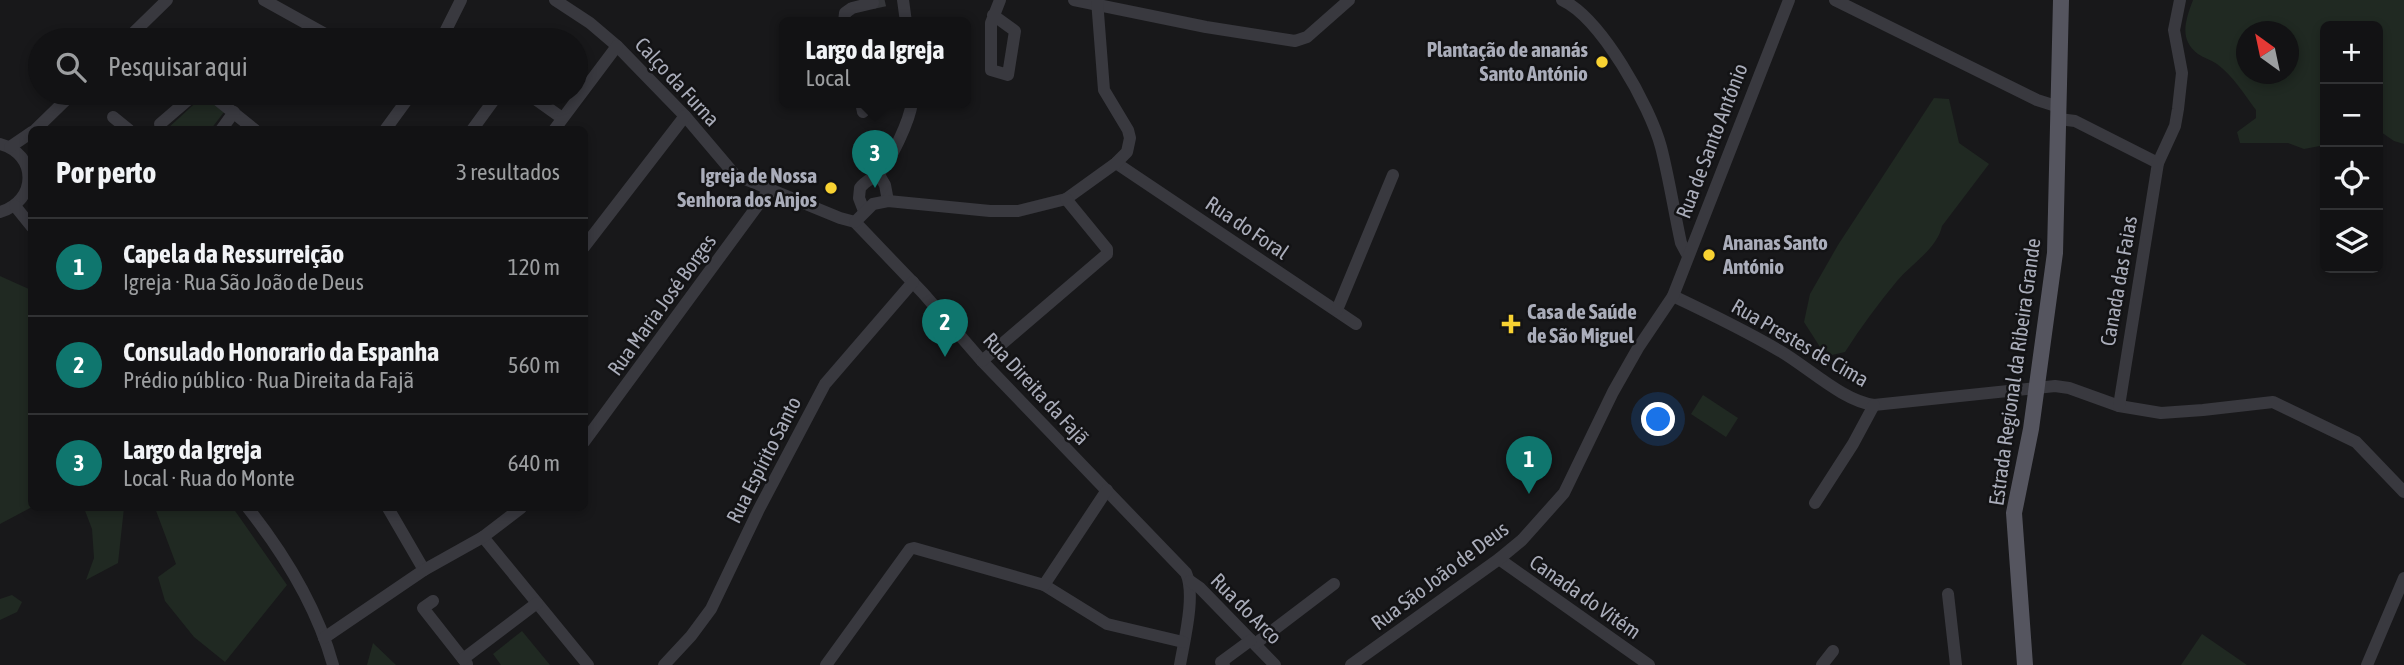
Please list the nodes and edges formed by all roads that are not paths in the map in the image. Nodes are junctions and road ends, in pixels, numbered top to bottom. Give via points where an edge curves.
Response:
1 (167, 0) edge
2 (175, 0) edge
3 (264, 0) edge
4 (461, 0) edge
5 (555, 0) edge
6 (1000, 0) edge
7 (1073, 0) edge
8 (1349, 0) edge
9 (1563, 0) edge
10 (1789, 0) edge
11 (1835, 0) edge
12 (2062, 0) edge
13 (2180, 0) edge
14 (1097, 2) edge
15 (873, 3) dead end
16 (993, 15) dead end
17 (845, 17) edge
18 (138, 28) edge
19 (147, 28) edge
20 (314, 28) edge
21 (447, 28) edge
22 (617, 46) junction
23 (588, 84) edge
24 (60, 105) edge
25 (71, 105) edge
26 (183, 105) edge
27 (225, 105) edge
28 (403, 105) edge
29 (490, 105) edge
30 (544, 105) edge
31 (572, 105) edge
32 (911, 108) edge
33 (234, 112) junction
34 (2059, 113) junction
35 (685, 116) junction
36 (113, 117) dead end
37 (562, 118) junction
38 (160, 124) dead end
39 (38, 126) edge
40 (51, 126) edge
41 (125, 126) edge
42 (224, 126) edge
43 (250, 126) edge
44 (388, 126) edge
45 (475, 126) edge
46 (557, 126) edge
47 (28, 134) edge
48 (5, 145) edge
49 (28, 157) edge
50 (25, 162) junction
51 (1116, 163) junction
52 (2158, 163) junction
53 (878, 173) junction
54 (1393, 175) dead end
55 (769, 190) junction
56 (1066, 199) junction
57 (888, 201) junction
58 (15, 206) junction
59 (864, 211) junction
60 (0, 212) edge
61 (855, 222) junction
62 (28, 223) edge
63 (588, 242) edge
64 (1688, 256) junction
65 (913, 282) junction
66 (1673, 296) junction
67 (1337, 310) junction
68 (1356, 324) dead end
69 (982, 361) junction
70 (2036, 388) junction
71 (1874, 405) junction
72 (2119, 406) junction
73 (588, 437) edge
74 (1107, 490) junction
75 (2404, 492) edge
76 (1815, 503) dead end
77 (250, 511) edge
78 (390, 511) edge
79 (517, 511) edge
80 (482, 537) junction
81 (1499, 559) junction
82 (424, 570) junction
83 (2404, 578) edge
84 (1190, 581) junction
85 (1334, 584) dead end
86 (1044, 585) junction
87 (1948, 594) dead end
88 (433, 601) dead end
89 (537, 603) junction
90 (324, 638) junction
91 (1183, 642) junction
92 (1253, 642) junction
93 (1833, 651) dead end
94 (466, 662) edge
95 (333, 665) edge
96 (588, 665) edge
97 (664, 665) edge
98 (826, 665) edge
99 (1180, 665) edge
100 (1224, 665) edge
101 (1275, 665) edge
102 (1352, 665) edge
103 (1649, 665) edge
104 (1822, 665) edge
105 (1956, 665) edge
106 (2025, 665) edge
107 (2367, 665) edge

1 - 18 street
2 - 19 street
3 - 20 street
4 - 21 street
5 - 22 street, Calço da Furna
6 - 16 street
7 - 14 street
8 - 14 street via 1307,37 1295,41
9 - 64 street via 1587,18 1610,46 1650,117
10 - 64 street, Rua de Santo António
11 - 34 street
12 - 34 main road, Estrada Regional da Ribeira Grande
13 - 52 street, Canada das Faias via 2174,30 2182,73 2178,109
14 - 51 street via 1103,85 1130,138 1127,152
15 - 17 street via 852,8
22 - 23 street
22 - 35 street, Calço da Furna
24 - 39 street
25 - 40 street
26 - 38 street
27 - 33 street
28 - 44 street
29 - 45 street
30 - 37 street
31 - 37 street
32 - 53 street
33 - 42 street
33 - 43 street
34 - 52 street
34 - 70 main road, Estrada Regional da Ribeira Grande via 2055,253
35 - 55 street, Calço da Furna via 731,172
35 - 63 street
36 - 41 street
37 - 46 street
47 - 48 street
48 - 50 street
49 - 50 street
50 - 58 street via 28,186
51 - 56 street
51 - 67 street, Rua do Foral
52 - 72 street, Canada das Faias
53 - 57 street
53 - 59 street via 860,188
54 - 67 street
55 - 61 street, Calço da Furna
55 - 73 street, Rua Maria José Borges
56 - 57 street via 1018,211
56 - 69 street via 1107,254
57 - 59 street
58 - 60 street
58 - 62 street
59 - 61 street
61 - 65 street, Rua Direita da Fajã
64 - 66 street, Rua de Santo António
65 - 69 street, Rua Direita da Fajã
65 - 97 street, Rua Espírito Santo via 825,384 711,609
66 - 71 street, Rua Prestes de Cima via 1781,352 1854,401
66 - 81 street, Rua São João de Deus via 1619,381 1564,493
67 - 68 street, Rua do Foral
69 - 74 street, Rua Direita da Fajã
70 - 71 street, Rua Prestes de Cima
70 - 72 street, Rua Prestes de Cima via 2069,388
70 - 106 main road, Estrada Regional da Ribeira Grande via 2014,513
71 - 76 street
72 - 75 street, Rua Prestes de Cima via 2161,413 2273,402 2356,442
74 - 84 street, Rua Direita da Fajã
74 - 86 street
77 - 90 street via 307,598
78 - 82 street
79 - 80 street
80 - 82 street
80 - 89 street
81 - 102 street, Rua São João de Deus
81 - 103 street, Canada do Vitém
82 - 90 street
83 - 107 street
84 - 91 street
84 - 92 street, Rua do Arco
85 - 92 street
86 - 91 street via 1107,624
86 - 98 street via 910,549
87 - 105 street
88 - 94 street via 423,608
89 - 94 street
89 - 96 street
90 - 95 street
91 - 99 street
92 - 100 street via 1221,662
92 - 101 street, Rua do Arco
93 - 104 street

